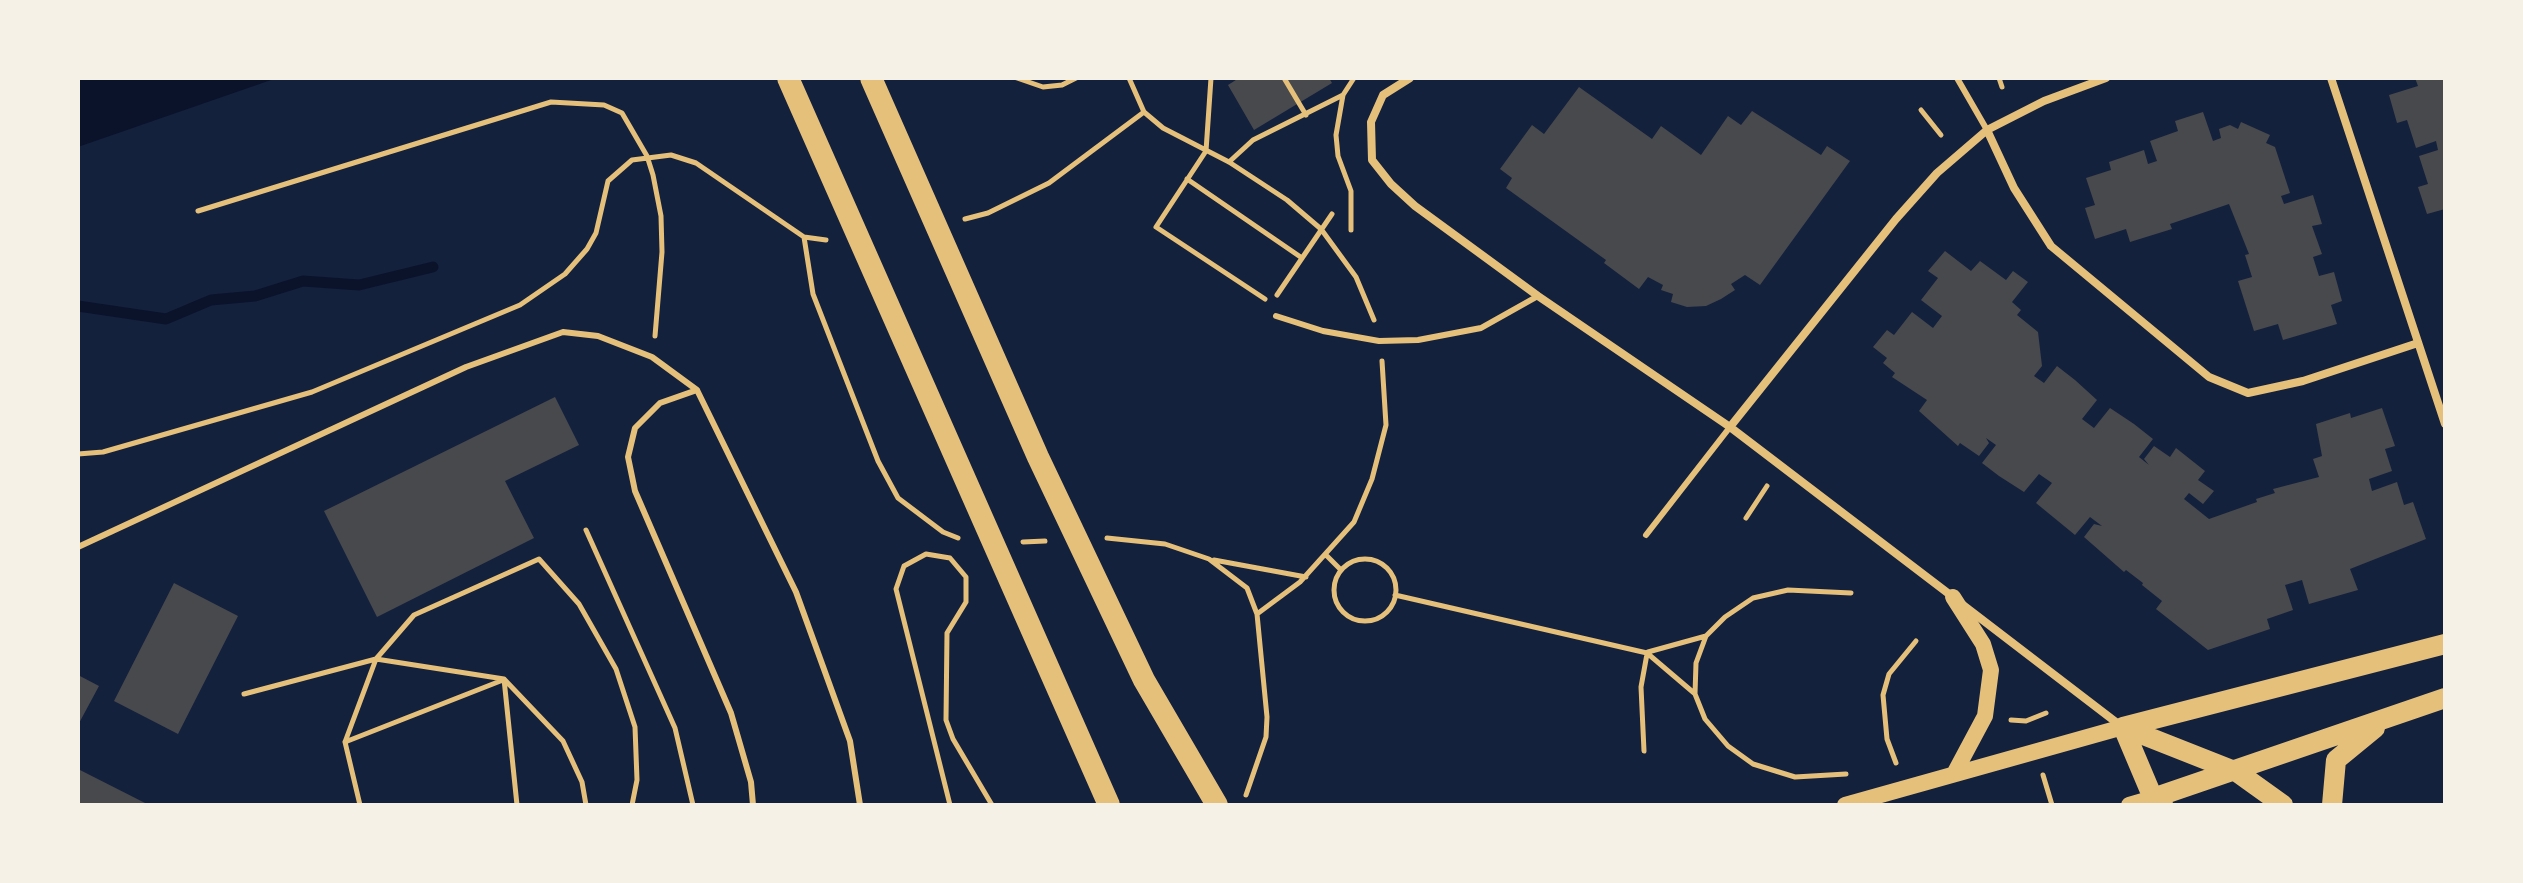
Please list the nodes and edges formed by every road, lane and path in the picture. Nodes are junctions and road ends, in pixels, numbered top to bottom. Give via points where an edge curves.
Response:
1 (788, 78) edge
2 (871, 78) edge
3 (1017, 78) edge
4 (1076, 78) edge
5 (1129, 78) edge
6 (1211, 78) edge
7 (1284, 78) edge
8 (1354, 78) edge
9 (1410, 78) edge
10 (1957, 78) edge
11 (1999, 78) edge
12 (2106, 78) edge
13 (2331, 78) edge
14 (2002, 87) dead end
15 (1343, 95) junction
16 (1921, 110) dead end
17 (1144, 112) dead end
18 (1306, 115) junction
19 (1987, 130) junction
20 (1941, 135) dead end
21 (1229, 162) dead end
22 (1187, 179) junction
23 (198, 211) dead end
24 (1332, 214) dead end
25 (1351, 230) dead end
26 (1302, 258) junction
27 (1538, 296) junction
28 (1276, 316) dead end
29 (2418, 343) junction
30 (652, 357) junction
31 (697, 390) junction
32 (2445, 424) edge
33 (1730, 427) junction
34 (1767, 486) dead end
35 (1746, 518) dead end
36 (586, 530) dead end
37 (1646, 535) dead end
38 (78, 547) edge
39 (1327, 556) dead end
40 (1209, 559) dead end
41 (1341, 570) junction
42 (1306, 577) dead end
43 (1851, 593) dead end
44 (1395, 595) junction
45 (1953, 597) junction
46 (1706, 636) junction
47 (1916, 641) dead end
48 (2445, 644) edge
49 (1647, 653) junction
50 (376, 659) junction
51 (504, 679) junction
52 (244, 694) dead end
53 (1695, 694) junction
54 (2445, 698) edge
55 (2046, 713) dead end
56 (2387, 718) junction
57 (2006, 719) dead end
58 (2123, 727) junction
59 (345, 742) junction
60 (1644, 751) dead end
61 (1897, 763) dead end
62 (2237, 772) junction
63 (1846, 774) dead end
64 (1954, 774) junction
65 (2158, 802) edge
66 (360, 805) edge
67 (517, 805) edge
68 (586, 805) edge
69 (632, 805) edge
70 (693, 805) edge
71 (753, 805) edge
72 (860, 805) edge
73 (950, 805) edge
74 (992, 805) edge
75 (1109, 805) edge
76 (1217, 805) edge
77 (1845, 805) edge
78 (2129, 805) edge
79 (2283, 805) edge
80 (2332, 805) edge

1 - 75 highway
2 - 76 highway via 1038,457 1144,680
3 - 4 path via 1043,87
5 - 17 path
6 - 22 path via 1206,151
7 - 18 path
8 - 15 path
9 - 27 street via 1383,95 1371,122 1372,160 1415,206
10 - 19 lane
11 - 14 path
12 - 19 street
13 - 29 street
15 - 18 path
15 - 25 path via 1336,135 1351,191
16 - 20 path
18 - 21 path via 1253,140
19 - 29 street via 2014,188 2051,246 2209,377 2248,393 2303,381
19 - 33 street via 1937,173 1896,219
22 - 26 path
22 - 26 path via 1156,227 1272,304
23 - 30 path via 551,102 604,105 622,113 647,156 661,216
24 - 26 path
27 - 28 lane via 1481,328 1418,340 1379,341
27 - 33 street
29 - 32 street
30 - 31 lane
30 - 38 lane via 598,336 563,332 466,367
31 - 71 lane via 660,403 635,428 628,457 635,491 731,713
31 - 72 lane via 796,592 850,741
33 - 37 lane
33 - 45 street
34 - 35 path
36 - 70 path via 675,728
39 - 41 path
40 - 42 path
41 - 44 path via 1358,559 1378,562 1392,575
41 - 44 path via 1335,598 1347,615 1377,618
43 - 46 path via 1788,590 1753,598
44 - 49 path
45 - 58 street
45 - 64 main road via 1983,644 1991,670 1985,716
46 - 49 path
46 - 53 path via 1696,663
47 - 61 path via 1889,674 1883,695 1887,739
48 - 58 main road
49 - 53 path
49 - 60 path via 1641,687
50 - 51 path
50 - 52 path
50 - 59 path
50 - 69 path via 414,615 539,559 579,604 616,669 635,727 637,780
51 - 59 path
51 - 67 path
51 - 68 path via 563,741 582,782
53 - 63 path via 1705,719 1753,764 1795,777
54 - 56 main road
55 - 57 path via 2026,721
56 - 62 main road
56 - 80 main road via 2336,760
58 - 62 main road
58 - 64 main road
58 - 65 main road
59 - 66 path
62 - 65 main road
62 - 79 main road
64 - 77 main road
65 - 78 main road
73 - 74 path via 896,589 904,566 926,554 950,558 966,577 966,602 947,633 946,720

